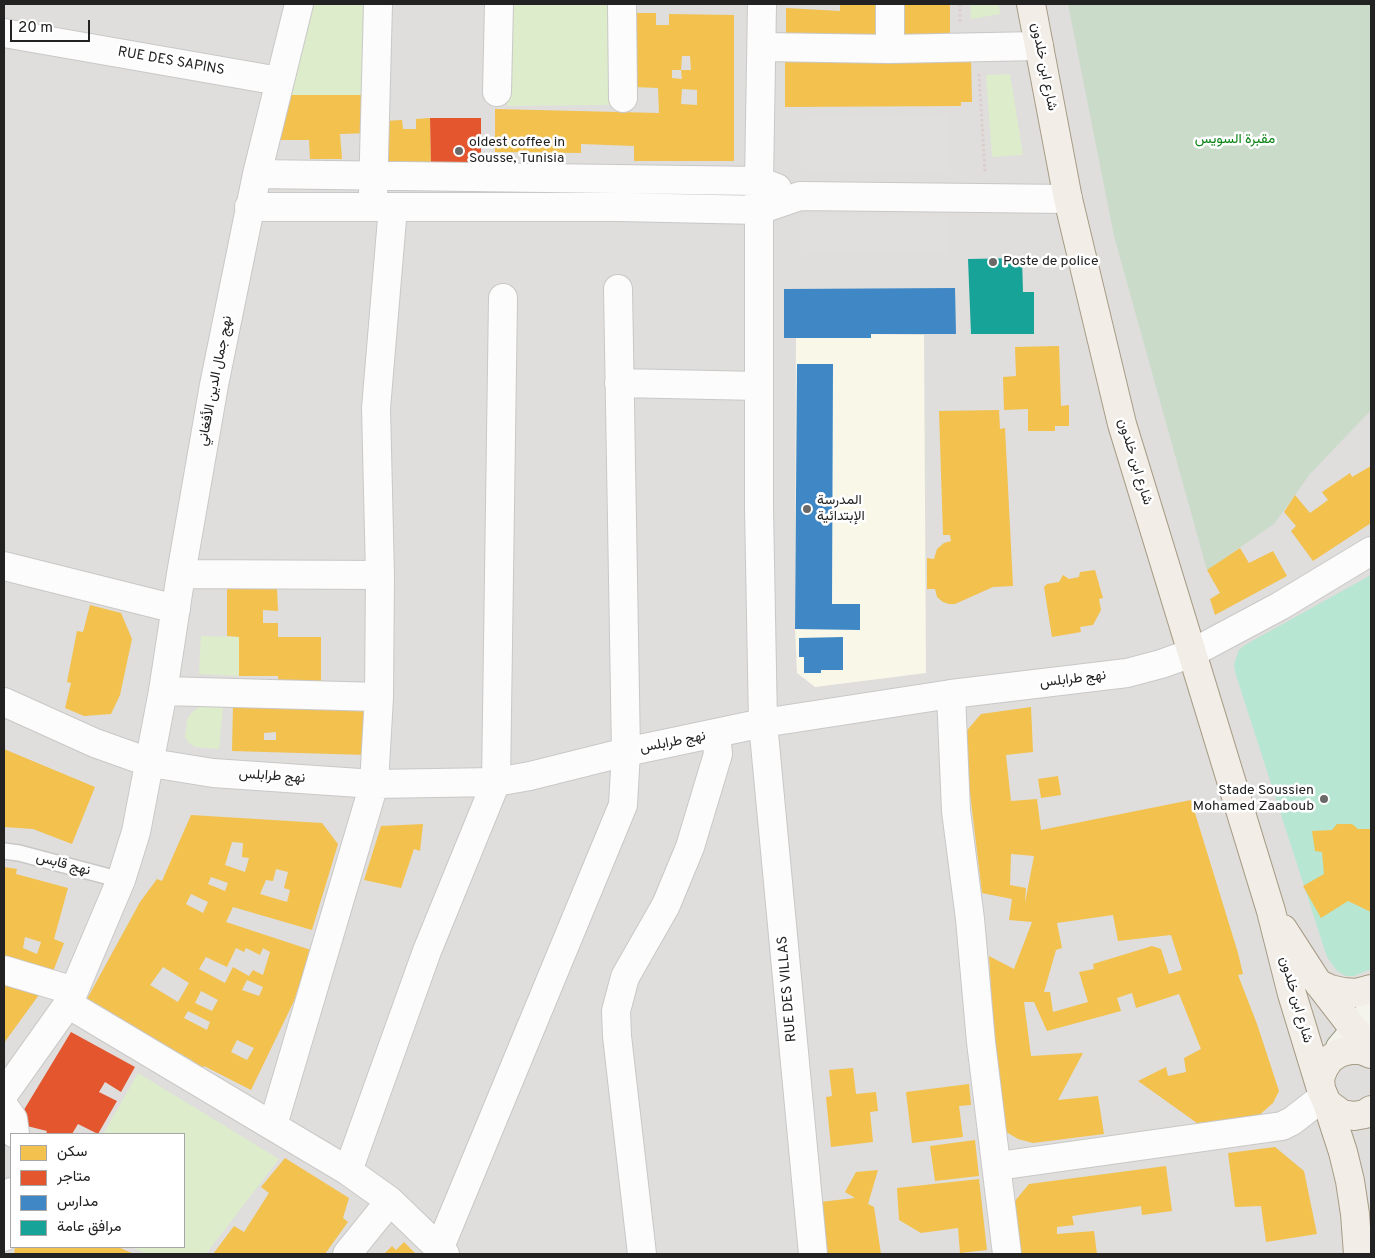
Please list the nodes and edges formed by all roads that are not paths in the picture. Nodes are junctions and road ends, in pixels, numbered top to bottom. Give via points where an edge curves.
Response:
1 (299, 4) edge
2 (378, 4) edge
3 (500, 4) edge
4 (622, 4) edge
5 (762, 4) edge
6 (890, 4) edge
7 (1031, 4) edge
8 (4, 33) edge
9 (1039, 46) junction
10 (762, 47) junction
11 (890, 49) junction
12 (279, 82) junction
13 (497, 92) dead end
14 (623, 98) dead end
15 (257, 174) junction
16 (373, 176) junction
17 (759, 181) junction
18 (800, 196) junction
19 (1068, 199) junction
20 (250, 207) junction
21 (383, 207) junction
22 (759, 210) junction
23 (618, 288) dead end
24 (503, 298) dead end
25 (619, 383) junction
26 (759, 386) junction
27 (1371, 551) edge
28 (4, 566) edge
29 (181, 574) junction
30 (380, 575) junction
31 (176, 609) junction
32 (1192, 653) junction
33 (163, 690) junction
34 (951, 694) junction
35 (379, 697) junction
36 (4, 702) edge
37 (763, 723) junction
38 (716, 734) junction
39 (626, 752) junction
40 (150, 762) junction
41 (496, 782) junction
42 (374, 784) junction
43 (4, 851) edge
44 (121, 880) junction
45 (1271, 911) junction
46 (4, 970) edge
47 (1319, 984) junction
48 (1371, 989) edge
49 (71, 997) junction
50 (1367, 1037) edge
51 (4, 1094) edge
52 (1324, 1097) junction
53 (4, 1106) edge
54 (1371, 1110) edge
55 (272, 1125) junction
56 (15, 1133) edge
57 (998, 1166) junction
58 (348, 1172) junction
59 (10, 1198) edge
60 (390, 1201) junction
61 (4, 1237) edge
62 (442, 1251) edge
63 (347, 1254) edge
64 (642, 1254) edge
65 (813, 1254) edge
66 (1007, 1254) edge
67 (1358, 1254) edge

1 - 12 street, نهج جمال الدين الأفغاني
2 - 16 street
3 - 13 street
4 - 14 street
5 - 10 street, RUE DES VILLAS
6 - 11 street
7 - 9 main road, شارع ابن خلدون
8 - 12 street, RUE DES SAPINS
9 - 11 street
9 - 19 main road, شارع ابن خلدون
10 - 11 street
10 - 17 street, RUE DES VILLAS
12 - 15 street, نهج جمال الدين الأفغاني
15 - 16 street
15 - 20 street, نهج جمال الدين الأفغاني
16 - 17 street
16 - 21 street
17 - 18 street
17 - 22 street, RUE DES VILLAS
18 - 19 street
18 - 22 street
19 - 32 main road, شارع ابن خلدون via 1122,424
20 - 21 street
20 - 29 street, نهج جمال الدين الأفغاني
21 - 22 street
21 - 30 street via 376,408
22 - 26 street, RUE DES VILLAS
23 - 25 street
24 - 41 street
25 - 26 street
25 - 39 street
26 - 37 street, RUE DES VILLAS
27 - 32 street, نهج طرابلس via 1280,606
28 - 31 street
29 - 30 street
29 - 31 street, نهج جمال الدين الأفغاني
30 - 35 street
31 - 33 street, نهج جمال الدين الأفغاني
32 - 34 street, نهج طرابلس via 1127,673
32 - 45 main road, شارع ابن خلدون
33 - 35 street
33 - 40 street, نهج جمال الدين الأفغاني
34 - 37 street, نهج طرابلس
34 - 57 street via 956,811
35 - 42 street
36 - 40 street, نهج طرابلس via 95,743
37 - 38 street, نهج طرابلس
37 - 65 street, RUE DES VILLAS
38 - 39 street, نهج طرابلس
38 - 64 street via 718,754 690,847 666,905 625,977 616,1011
39 - 41 street, نهج طرابلس
39 - 62 street via 623,805
40 - 42 street, نهج طرابلس via 213,773
40 - 44 street, نهج جمال الدين الأفغاني via 136,832
41 - 42 street, نهج طرابلس
41 - 58 street via 427,951
42 - 55 street
43 - 44 lane, نهج قابس
44 - 49 street, نهج جمال الدين الأفغاني
45 - 47 main road, شارع ابن خلدون
45 - 52 main road, شارع ابن خلدون via 1292,994
46 - 49 street
47 - 48 main road via 1343,992
47 - 50 main road, شارع ابن خلدون
49 - 51 street, نهج جمال الدين الأفغاني
49 - 55 street
50 - 52 main road via 1361,1050 1339,1053 1330,1059 1320,1078
52 - 54 main road via 1342,1114 1354,1116
52 - 57 street via 1282,1126
52 - 67 main road, شارع ابن خلدون via 1344,1152
53 - 56 street via 13,1119
55 - 58 street
57 - 66 street
58 - 60 street
59 - 61 street
60 - 62 street
60 - 63 street

